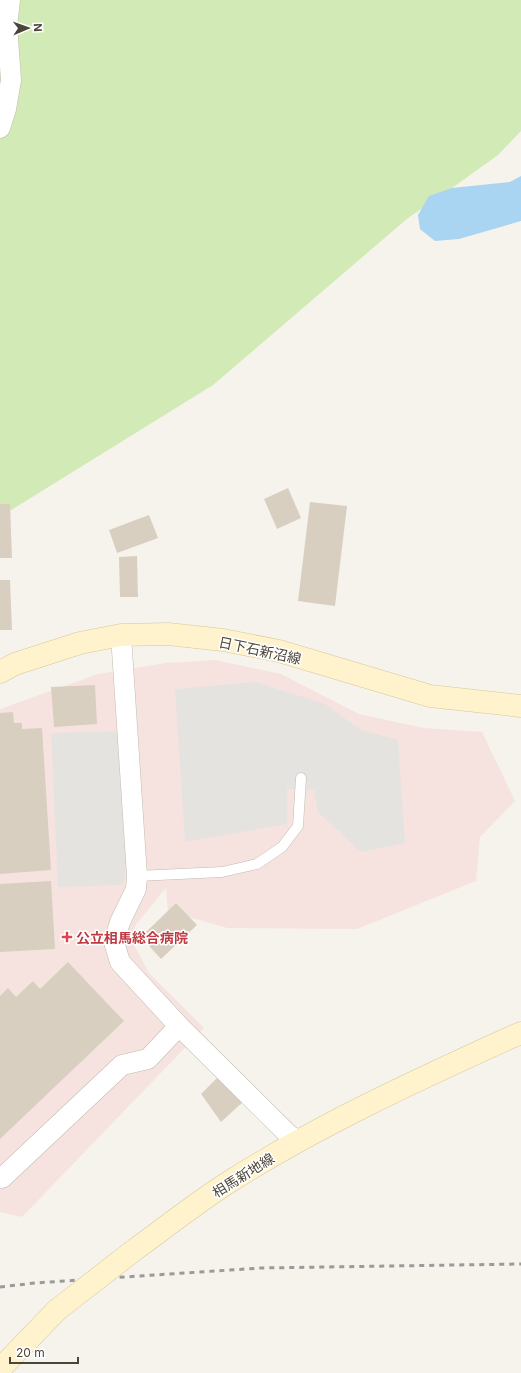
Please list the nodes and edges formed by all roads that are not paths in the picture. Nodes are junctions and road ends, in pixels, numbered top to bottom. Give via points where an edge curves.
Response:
1 (10, 0) edge
2 (0, 128) edge
3 (121, 635) junction
4 (0, 672) edge
5 (521, 706) edge
6 (301, 778) dead end
7 (137, 876) junction
8 (179, 1026) junction
9 (521, 1033) edge
10 (299, 1141) junction
11 (0, 1178) edge
12 (0, 1369) edge

1 - 2 street via 7,25 11,80
3 - 4 main road, 日下石新沼線 via 80,643 14,664
3 - 5 main road, 日下石新沼線 via 168,634 223,640 280,651 430,696
3 - 7 street
6 - 7 lane via 298,826 282,848 257,864 222,872
7 - 8 street via 136,889 120,922 114,942 120,962
8 - 10 street via 289,1135
8 - 11 street via 148,1058 122,1065
9 - 10 main road, 相馬新地線 via 399,1088
10 - 12 main road, 相馬新地線, bridge via 228,1182 133,1251 57,1310

